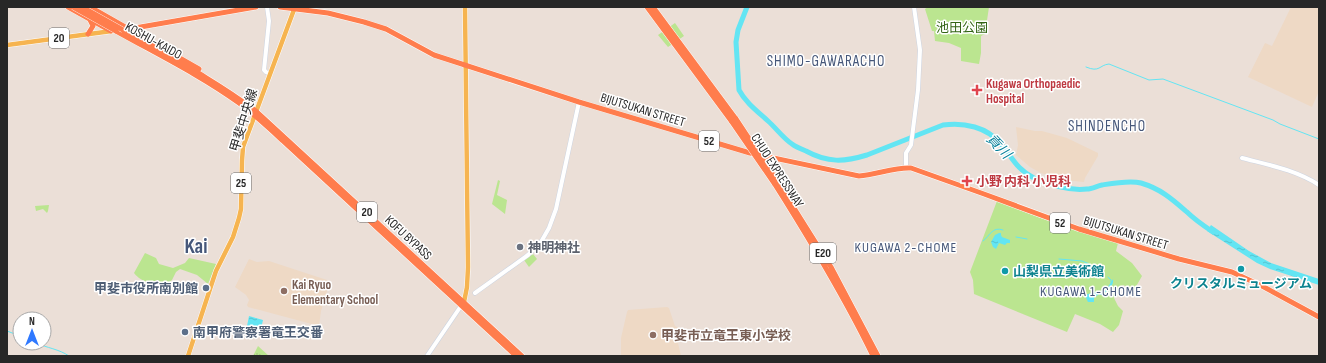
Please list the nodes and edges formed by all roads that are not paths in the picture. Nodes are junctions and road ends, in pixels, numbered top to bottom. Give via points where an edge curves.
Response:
1 (68, 7) edge
2 (74, 7) edge
3 (82, 7) edge
4 (90, 7) edge
5 (256, 7) edge
6 (267, 7) edge
7 (280, 7) edge
8 (465, 7) edge
9 (647, 7) edge
10 (652, 7) edge
11 (914, 7) edge
12 (294, 8) edge
13 (89, 19) junction
14 (149, 26) junction
15 (664, 26) junction
16 (129, 29) junction
17 (112, 31) junction
18 (88, 34) junction
19 (145, 38) junction
20 (7, 45) edge
21 (466, 65) junction
22 (270, 74) junction
23 (204, 78) junction
24 (228, 93) junction
25 (579, 102) junction
26 (256, 114) junction
27 (1242, 158) dead end
28 (906, 168) junction
29 (1319, 185) edge
30 (475, 293) dead end
31 (462, 303) junction
32 (1319, 317) edge
33 (861, 328) junction
34 (188, 356) edge
35 (427, 356) edge
36 (516, 356) edge
37 (522, 356) edge
38 (873, 356) edge
39 (878, 356) edge

1 - 13 highway, 20
2 - 23 highway, KOSHU-KAIDO / 20, bridge
3 - 23 highway, KOSHU-KAIDO / 20, bridge
4 - 16 highway
5 - 14 highway
6 - 22 street via 270,21 264,70
7 - 12 highway, BIJUTSUKAN STREET / 52
8 - 21 main road
9 - 15 highway, CHUO EXPRESSWAY / E20
10 - 15 highway, CHUO EXPRESSWAY / E20
11 - 28 street via 920,50 918,90 913,130 906,154
12 - 21 highway, BIJUTSUKAN STREET / 52 via 351,18 382,28 434,55
12 - 22 main road, 甲斐中央線 / 25
13 - 17 highway, 20
13 - 18 highway via 93,26
14 - 16 highway
14 - 19 highway via 145,30
15 - 33 highway, CHUO EXPRESSWAY / E20, bridge via 734,120 776,182
16 - 17 highway
16 - 19 highway
17 - 18 main road, 20
17 - 24 highway via 224,95
18 - 20 main road, 20
19 - 24 highway via 224,85
21 - 25 highway, BIJUTSUKAN STREET / 52
21 - 31 main road via 468,267 467,288
22 - 26 main road, 甲斐中央線 / 25
23 - 24 highway, KOFU BYPASS / 20
24 - 26 highway, KOFU BYPASS / 20
25 - 28 highway, BIJUTSUKAN STREET / 52 via 750,153 851,175 867,176
25 - 30 street via 556,209 549,228 534,250
26 - 31 highway, KOFU BYPASS / 20
26 - 34 main road, 甲斐中央線 / 25 via 243,147 241,208 238,223 213,278
27 - 29 street via 1298,173
28 - 32 highway, BIJUTSUKAN STREET / 52 via 919,170 1079,229 1232,272
31 - 35 street
31 - 36 highway, KOFU BYPASS / 20
31 - 37 highway, KOFU BYPASS / 20
33 - 38 highway, CHUO EXPRESSWAY / E20
33 - 39 highway, CHUO EXPRESSWAY / E20

